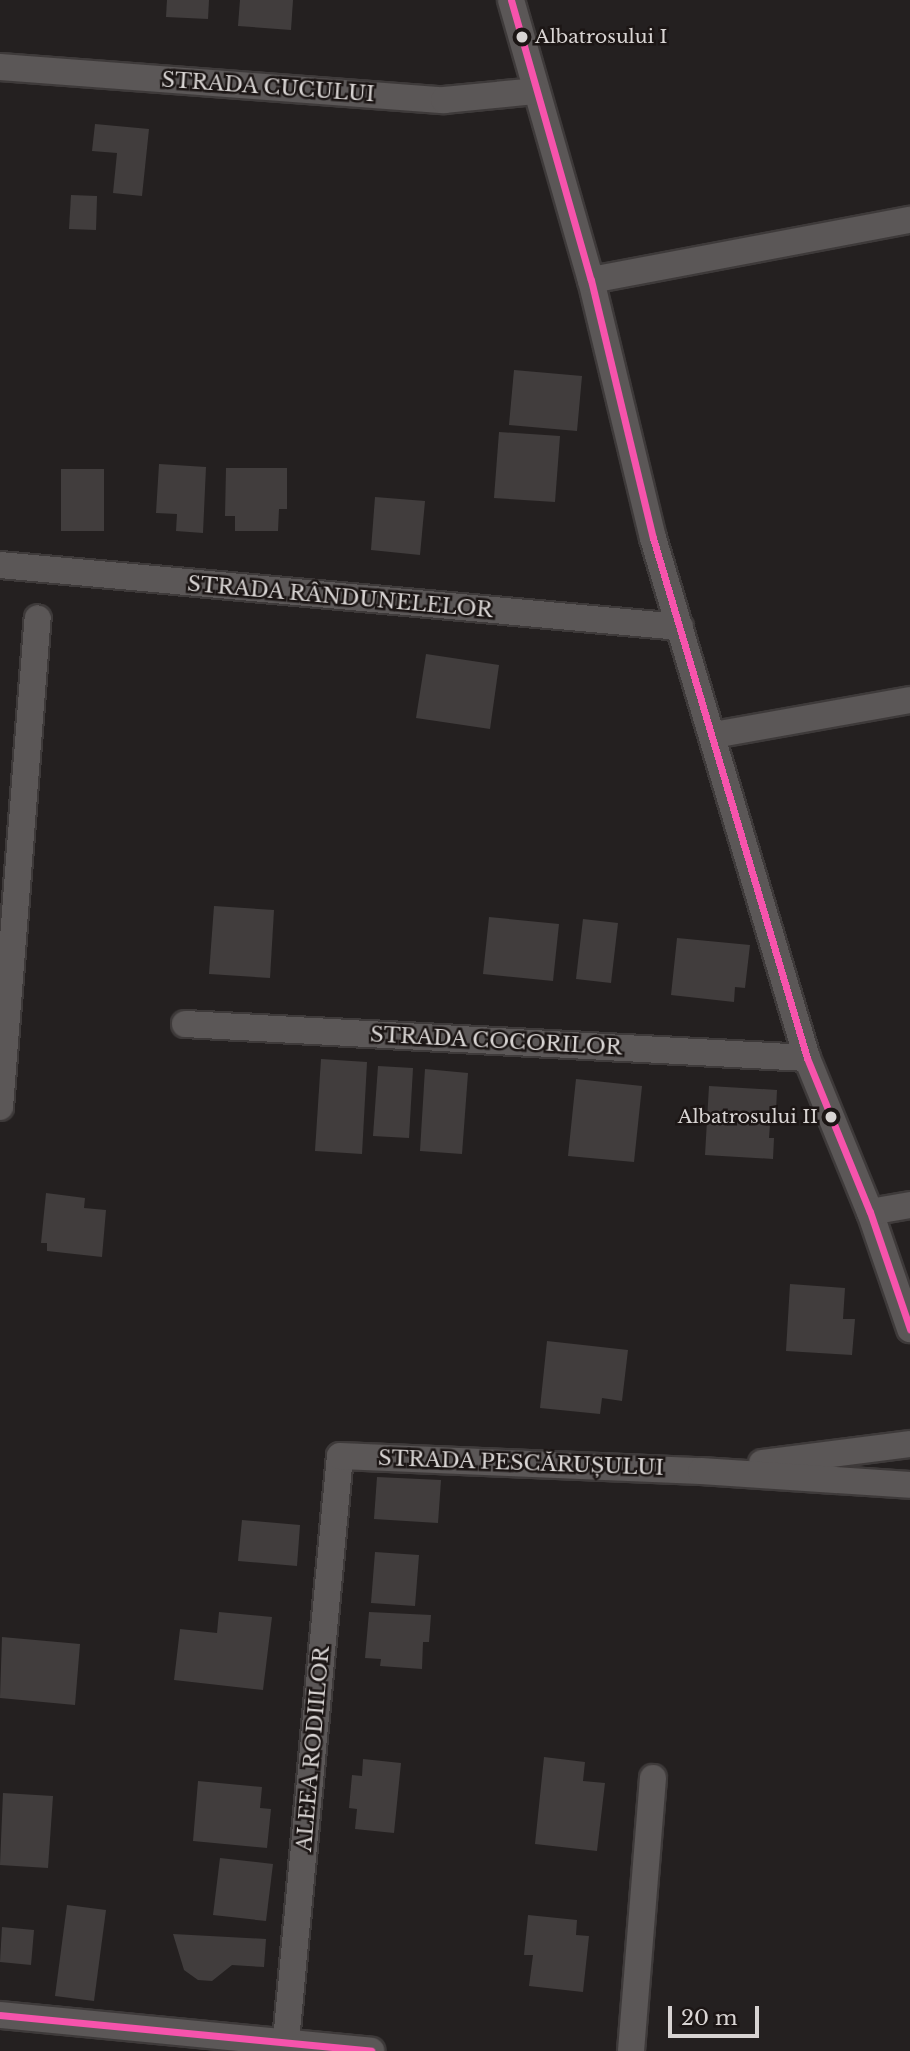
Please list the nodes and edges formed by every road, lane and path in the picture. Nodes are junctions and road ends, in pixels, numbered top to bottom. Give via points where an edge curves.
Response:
1 (511, 0) edge
2 (0, 67) edge
3 (535, 91) junction
4 (910, 220) edge
5 (591, 280) junction
6 (0, 565) edge
7 (38, 618) dead end
8 (680, 627) junction
9 (910, 700) edge
10 (714, 735) junction
11 (185, 1024) dead end
12 (807, 1058) junction
13 (0, 1107) edge
14 (910, 1205) edge
15 (870, 1212) junction
16 (910, 1329) edge
17 (910, 1444) edge
18 (340, 1456) joint
19 (701, 1471) junction
20 (910, 1485) edge
21 (653, 1778) dead end
22 (0, 2015) edge
23 (286, 2042) junction
24 (371, 2051) edge
25 (631, 2051) edge

1 - 3 street
2 - 3 street, STRADA CUCULUI via 444,100
3 - 5 street
4 - 5 street
5 - 8 street via 653,538
6 - 8 street, STRADA RÂNDUNELELOR
7 - 13 street
8 - 10 street
9 - 10 street
10 - 12 street
11 - 12 street, STRADA COCORILOR
12 - 15 street
14 - 15 street
15 - 16 street
17 - 19 street, STRADA PESCĂRUȘULUI
18 - 19 street, STRADA PESCĂRUȘULUI
18 - 23 street, ALEEA RODIILOR
19 - 20 street, STRADA PESCĂRUȘULUI
21 - 25 street
22 - 23 street
23 - 24 street

